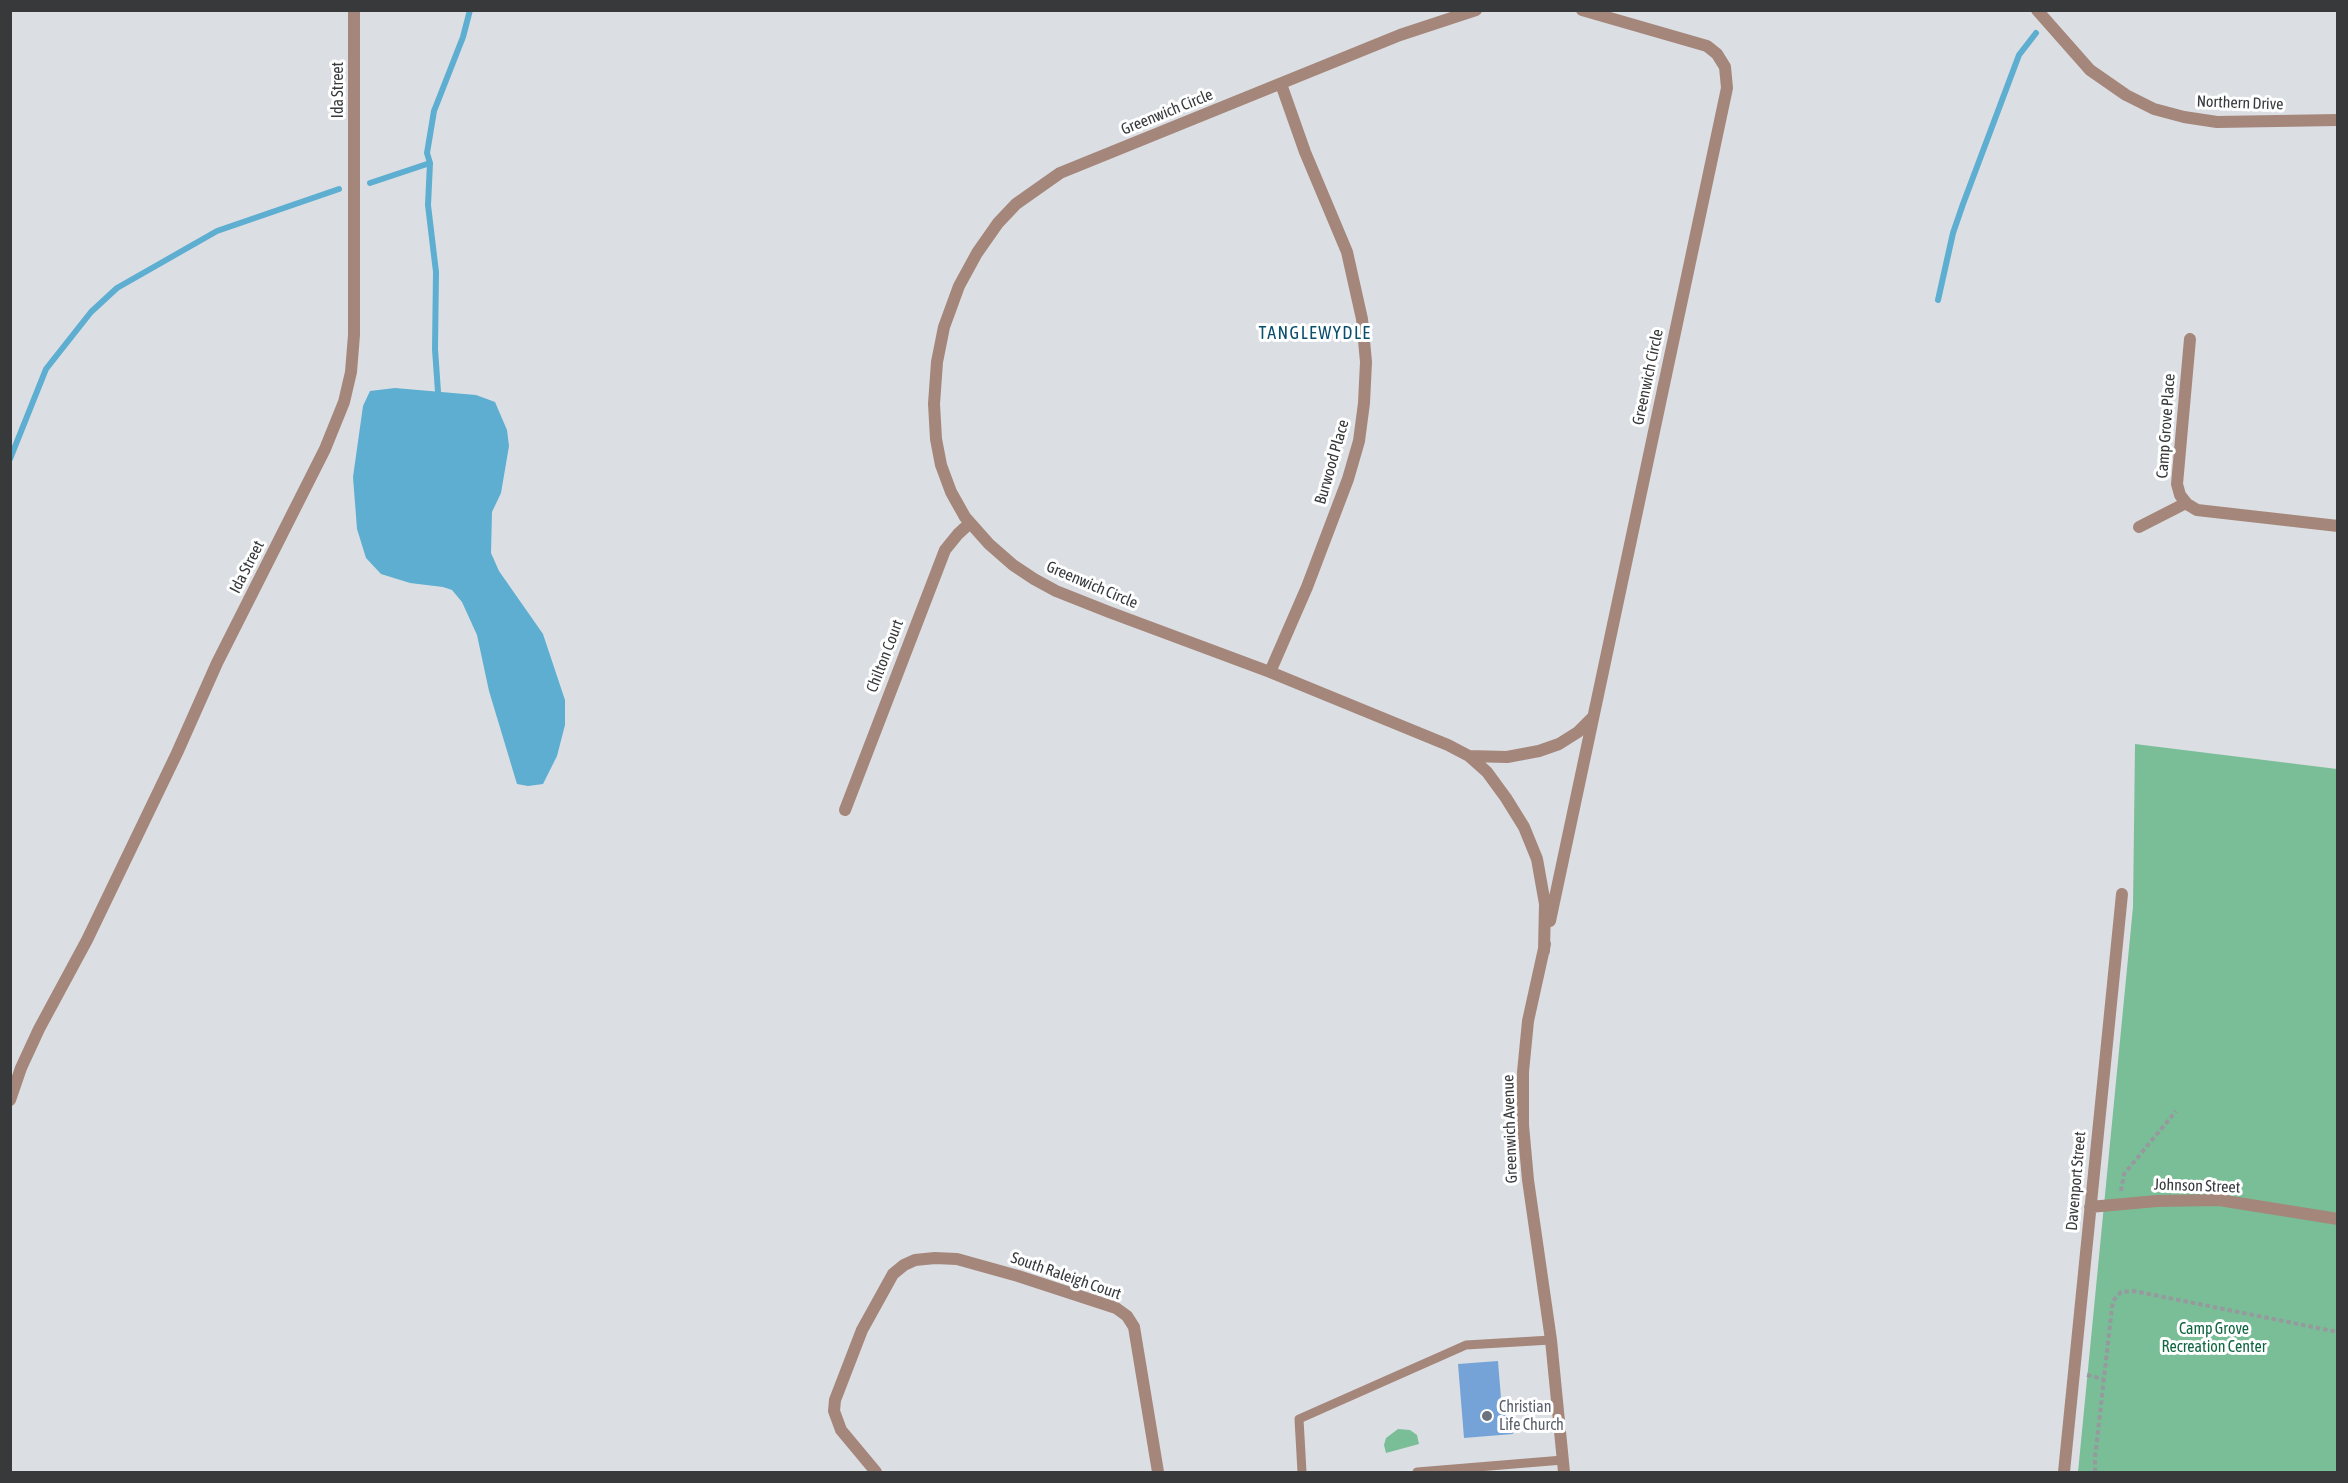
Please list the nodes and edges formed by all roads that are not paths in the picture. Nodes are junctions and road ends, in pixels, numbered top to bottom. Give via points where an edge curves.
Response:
1 (354, 10) edge
2 (1476, 10) edge
3 (1582, 10) edge
4 (2037, 10) edge
5 (1281, 84) junction
6 (2337, 120) edge
7 (2190, 339) dead end
8 (2186, 503) junction
9 (970, 522) junction
10 (2337, 526) edge
11 (2139, 527) dead end
12 (1270, 672) junction
13 (1593, 716) junction
14 (1469, 756) junction
15 (845, 810) dead end
16 (2122, 894) dead end
17 (1544, 951) junction
18 (10, 1100) edge
19 (2090, 1207) junction
20 (2337, 1220) edge
21 (1551, 1340) junction
22 (1563, 1466) edge
23 (876, 1473) edge
24 (1158, 1473) edge
25 (1302, 1473) edge
26 (1417, 1473) edge
27 (2064, 1473) edge

1 - 18 street, Ida Street via 354,335 344,402 325,449 217,663 87,940 39,1029
2 - 5 street, Greenwich Circle via 1400,35
3 - 13 street, Greenwich Circle via 1702,44 1717,54 1727,75
4 - 6 street, Northern Drive via 2090,70 2126,95 2154,108 2217,122
5 - 9 street, Greenwich Circle via 1060,173 1016,204 977,253 944,327 933,404 941,465 951,492
5 - 12 street, Burwood Place via 1347,252 1362,319 1366,362 1360,432 1348,479
7 - 8 street, Camp Grove Place via 2178,484
8 - 10 street via 2197,510
8 - 11 street
9 - 12 street, Greenwich Circle via 1013,565 1056,591
9 - 15 street, Chilton Court via 945,550
12 - 14 street, Greenwich Circle
13 - 14 street, Greenwich Circle via 1578,732 1539,751 1508,757
13 - 17 street, Greenwich Avenue
14 - 17 street, Greenwich Circle via 1506,798 1537,859 1545,904
16 - 19 street, Davenport Street
17 - 21 street, Greenwich Avenue via 1528,1021 1523,1125 1527,1180
19 - 20 street, Johnson Street via 2219,1200
19 - 27 street, Davenport Street
21 - 22 street, Greenwich Avenue
21 - 25 lane via 1466,1345 1299,1419
22 - 26 lane
23 - 24 street, South Raleigh Court via 841,1430 834,1411 835,1400 862,1330 893,1274 915,1260 935,1258 977,1265 1116,1308 1127,1316 1134,1327

